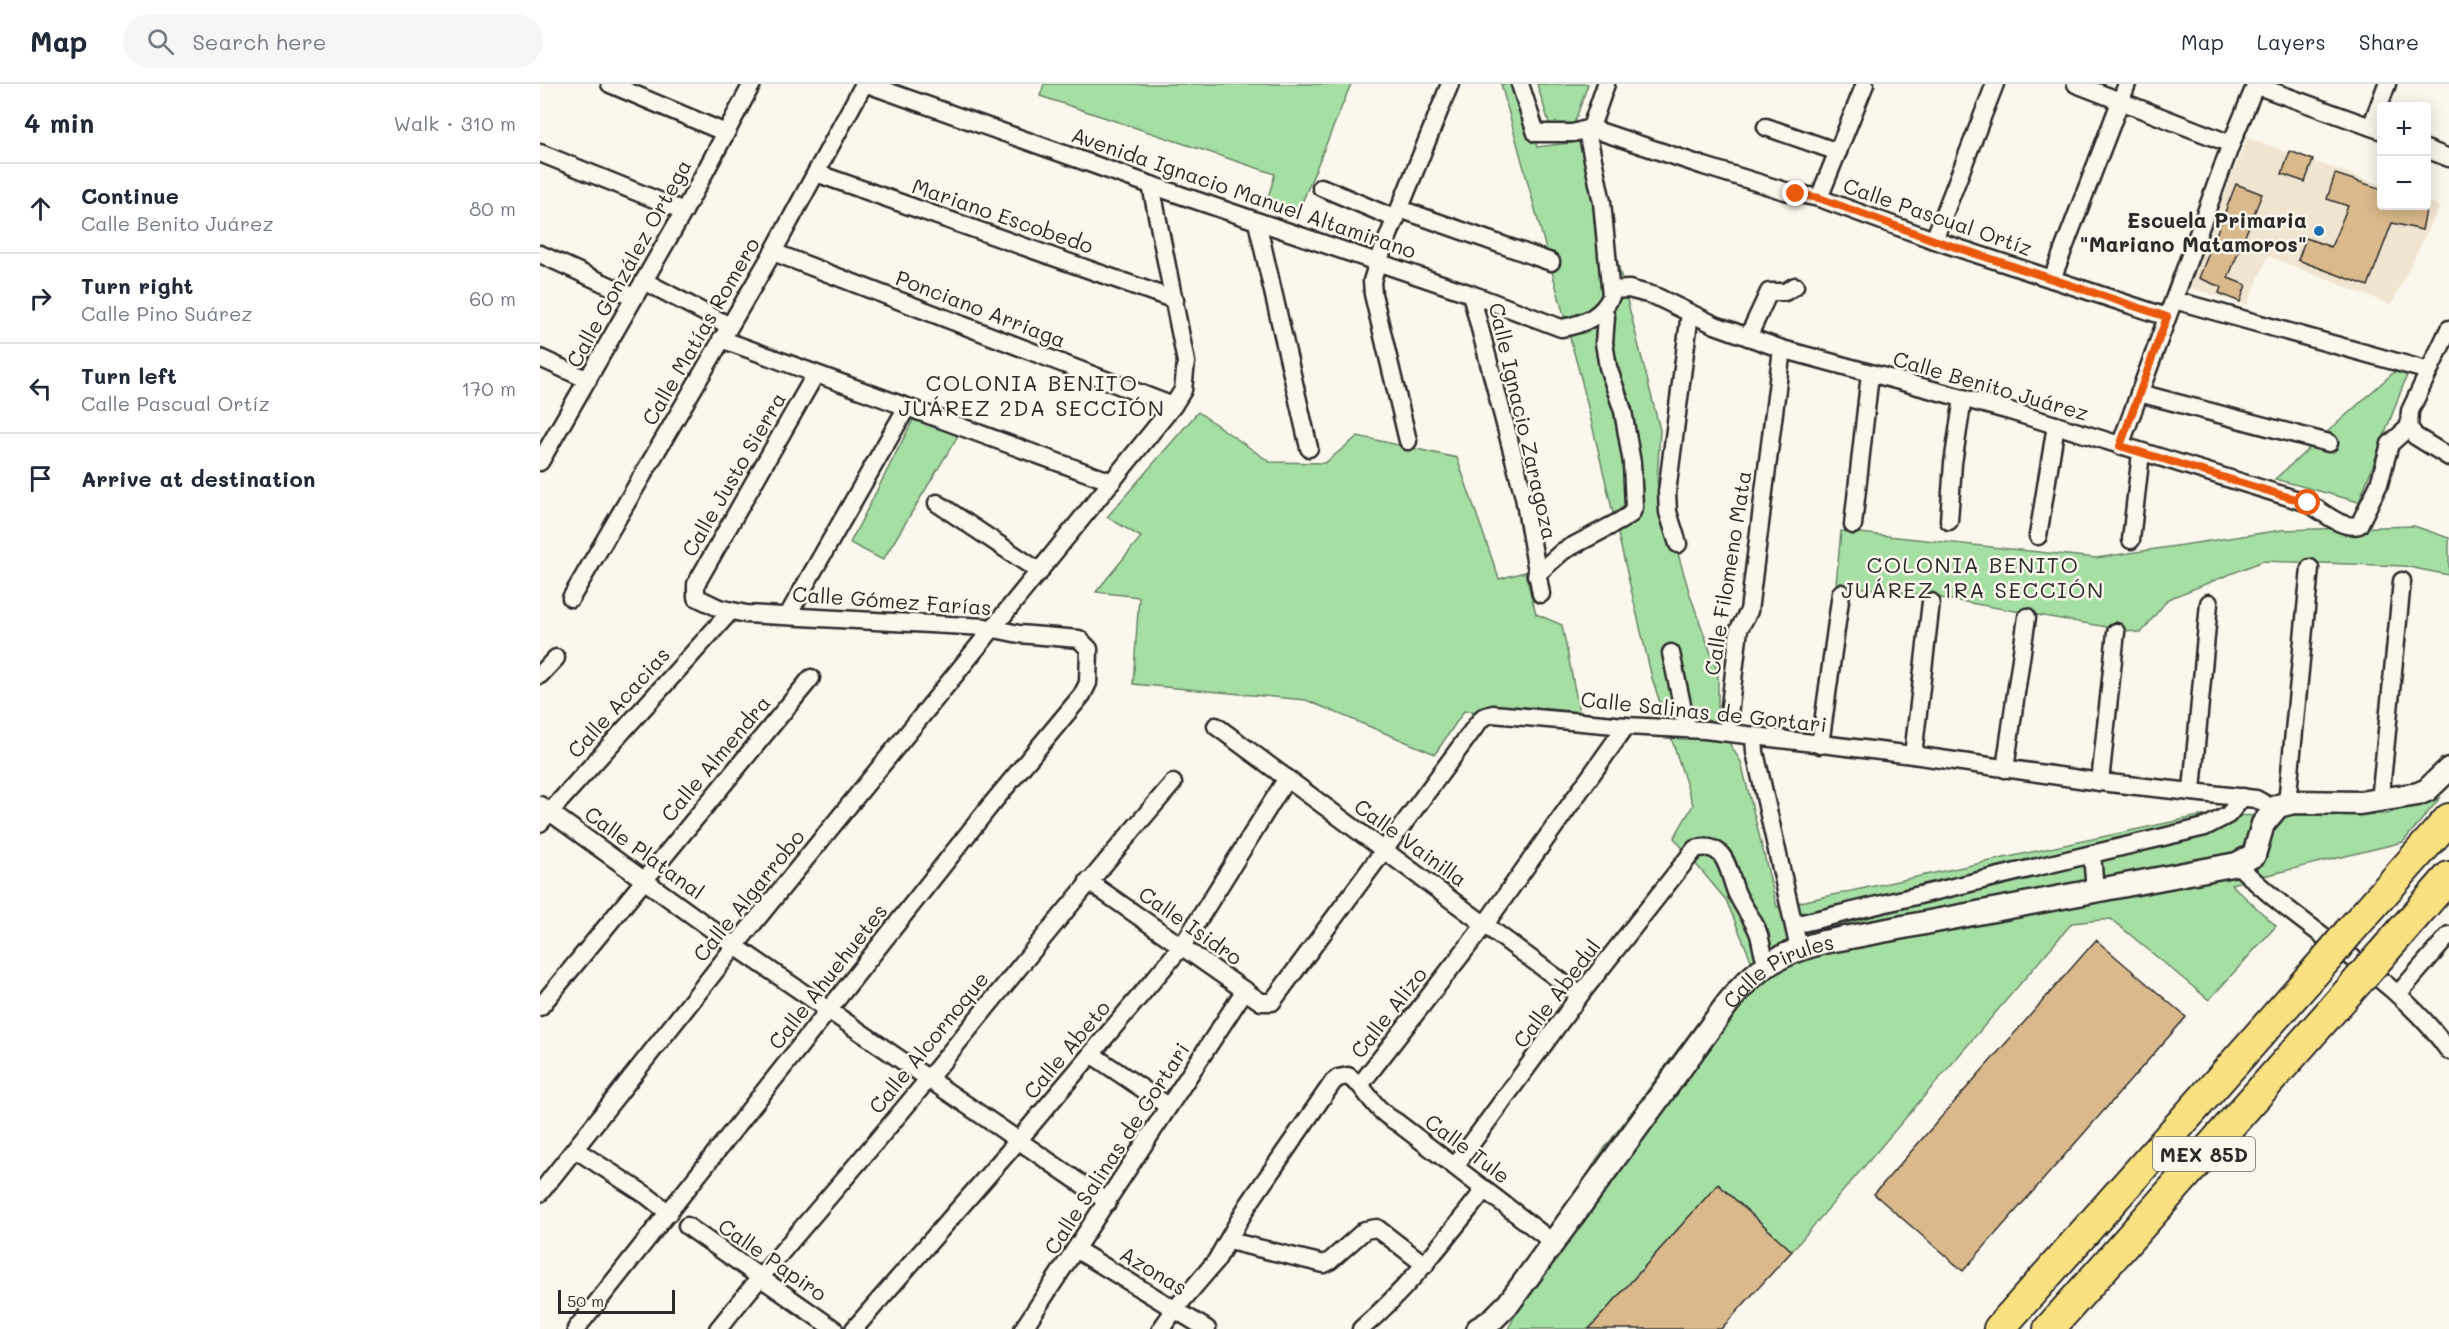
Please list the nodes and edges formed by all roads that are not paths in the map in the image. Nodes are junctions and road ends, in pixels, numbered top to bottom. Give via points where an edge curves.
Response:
1 (610, 84) edge
2 (752, 84) edge
3 (1450, 84) edge
4 (1520, 84) edge
5 (1606, 84) edge
6 (1865, 84) edge
7 (1995, 84) edge
8 (2076, 84) edge
9 (2127, 84) edge
10 (2387, 84) edge
11 (870, 85) edge
12 (2256, 85) edge
13 (2120, 101) junction
14 (1766, 127) dead end
15 (1590, 128) junction
16 (2376, 129) edge
17 (726, 133) junction
18 (2231, 144) junction
19 (2431, 151) edge
20 (1838, 152) junction
21 (540, 153) edge
22 (2449, 158) edge
23 (816, 173) junction
24 (1151, 185) junction
25 (1321, 187) dead end
26 (1819, 198) junction
27 (684, 211) junction
28 (1398, 214) junction
29 (1257, 222) junction
30 (1934, 240) junction
31 (773, 252) junction
32 (540, 254) edge
33 (1551, 261) dead end
34 (1378, 262) junction
35 (2052, 279) junction
36 (644, 281) junction
37 (1795, 286) dead end
38 (1611, 290) junction
39 (1471, 294) junction
40 (634, 297) junction
41 (1175, 300) junction
42 (2174, 300) junction
43 (1603, 309) junction
44 (1690, 313) junction
45 (2167, 317) junction
46 (2449, 329) edge
47 (725, 332) junction
48 (1748, 337) junction
49 (1782, 349) junction
50 (540, 358) edge
51 (2430, 371) junction
52 (1870, 374) junction
53 (815, 375) junction
54 (588, 380) junction
55 (2139, 393) junction
56 (1963, 398) junction
57 (1173, 406) junction
58 (907, 407) junction
59 (2056, 425) junction
60 (2409, 427) junction
61 (1408, 441) dead end
62 (2329, 443) dead end
63 (2120, 446) junction
64 (1309, 448) dead end
65 (2141, 453) junction
66 (2449, 457) edge
67 (540, 462) edge
68 (1112, 482) junction
69 (937, 503) dead end
70 (1949, 520) dead end
71 (1853, 525) dead end
72 (2038, 536) dead end
73 (2131, 540) dead end
74 (1678, 544) dead end
75 (2310, 568) dead end
76 (1040, 572) junction
77 (1536, 575) junction
78 (2402, 581) dead end
79 (1841, 593) dead end
80 (1541, 594) dead end
81 (696, 597) joint
82 (571, 598) dead end
83 (1931, 602) dead end
84 (2209, 603) dead end
85 (730, 612) junction
86 (788, 615) junction
87 (2027, 617) dead end
88 (994, 628) junction
89 (2116, 632) dead end
90 (1086, 644) joint
91 (1671, 653) dead end
92 (556, 658) dead end
93 (540, 675) edge
94 (811, 678) dead end
95 (1216, 726) dead end
96 (1626, 726) junction
97 (1688, 728) junction
98 (1727, 732) junction
99 (1754, 736) junction
100 (1820, 745) junction
101 (1913, 755) junction
102 (2005, 769) junction
103 (2449, 769) edge
104 (1287, 778) junction
105 (2100, 782) junction
106 (1173, 783) dead end
107 (2192, 790) junction
108 (2242, 797) junction
109 (2380, 801) junction
110 (2281, 806) junction
111 (543, 813) edge
112 (2449, 819) edge
113 (1383, 851) junction
114 (2092, 854) junction
115 (2237, 864) junction
116 (2449, 877) edge
117 (644, 878) junction
118 (1088, 881) junction
119 (2095, 891) junction
120 (1486, 923) junction
121 (1794, 925) junction
122 (2449, 935) edge
123 (735, 946) junction
124 (1182, 946) junction
125 (1799, 949) junction
126 (1769, 963) junction
127 (1245, 990) junction
128 (2398, 994) junction
129 (1580, 995) junction
130 (1269, 1003) joint
131 (540, 1007) edge
132 (829, 1011) junction
133 (2449, 1051) edge
134 (1091, 1054) junction
135 (928, 1080) junction
136 (1360, 1085) junction
137 (1168, 1106) junction
138 (1017, 1142) junction
139 (576, 1149) junction
140 (1455, 1166) junction
141 (1485, 1189) junction
142 (540, 1193) edge
143 (1108, 1202) junction
144 (669, 1213) junction
145 (687, 1226) dead end
146 (1229, 1241) junction
147 (1554, 1243) junction
148 (1077, 1250) junction
149 (1425, 1265) junction
150 (759, 1278) junction
151 (1175, 1309) junction
152 (576, 1329) edge
153 (718, 1329) edge
154 (834, 1329) edge
155 (854, 1329) edge
156 (1023, 1329) edge
157 (1161, 1329) edge
158 (1207, 1329) edge
159 (1361, 1329) edge
160 (1478, 1329) edge
161 (1999, 1329) edge
162 (2049, 1329) edge

1 - 17 street
2 - 17 street, Calle González Ortega
3 - 28 street
4 - 15 street via 1536,133 1573,133
5 - 15 street
6 - 20 street
7 - 30 street
8 - 13 street
9 - 13 street
10 - 16 street
11 - 23 street, Calle Matías Romero
11 - 24 street, Avenida Ignacio Manuel Altamirano
12 - 16 street
12 - 18 street
13 - 18 street
13 - 35 street
14 - 20 street
15 - 26 street, Calle Pascual Ortíz via 1785,191
15 - 38 street
17 - 27 street, Calle González Ortega
18 - 42 street
19 - 22 street
20 - 26 street
21 - 27 street
23 - 31 street, Calle Matías Romero
23 - 41 street, Mariano Escobedo
24 - 29 street, Avenida Ignacio Manuel Altamirano
24 - 41 street, Calle Algarrobo
25 - 28 street
26 - 30 street, Calle Pascual Ortíz
27 - 36 street, Calle González Ortega
28 - 33 street
28 - 34 street
29 - 34 street, Avenida Ignacio Manuel Altamirano
29 - 64 street
30 - 35 street, Calle Pascual Ortíz
31 - 47 street, Calle Matías Romero
31 - 57 street, Ponciano Arriaga
32 - 40 street
34 - 39 street, Avenida Ignacio Manuel Altamirano
34 - 61 street via 1373,294
35 - 45 street, Calle Pascual Ortíz
36 - 40 street, Calle González Ortega
36 - 47 street
37 - 48 street via 1785,292 1769,292
38 - 43 street
38 - 44 street, Calle Benito Juárez via 1655,296
39 - 43 street, Avenida Ignacio Manuel Altamirano via 1561,328 1589,319
39 - 77 street, Calle Ignacio Zaragoza via 1524,497
40 - 54 street, Calle González Ortega
41 - 57 street, Calle Algarrobo via 1186,377
42 - 45 street
42 - 51 street
43 - 77 street via 1604,343 1623,411 1634,502 1630,514 1563,551
44 - 48 street, Calle Benito Juárez
44 - 74 street via 1667,492 1668,512
45 - 55 street
46 - 51 street
47 - 53 street
47 - 82 street, Calle Matías Romero
48 - 49 street, Calle Benito Juárez
49 - 52 street, Calle Benito Juárez
49 - 98 street, Calle Filomeno Mata via 1749,611 1739,629
50 - 54 street
51 - 60 street via 2410,411
52 - 56 street, Calle Benito Juárez
52 - 71 street
53 - 58 street
53 - 81 street, Calle Justo Sierra via 696,584
54 - 67 street, Calle González Ortega
55 - 62 street
55 - 63 street
56 - 59 street, Calle Benito Juárez
56 - 70 street
57 - 68 street, Calle Algarrobo
58 - 68 street
58 - 86 street
59 - 63 street, Calle Benito Juárez
59 - 72 street
60 - 65 street, Calle Benito Juárez via 2390,444 2373,499 2357,526 2327,516 2308,503
60 - 66 street via 2415,436
63 - 65 street, Calle Benito Juárez
65 - 73 street
68 - 76 street, Calle Algarrobo
69 - 76 street
75 - 110 street
76 - 88 street, Calle Algarrobo
77 - 80 street, Calle Ignacio Zaragoza
78 - 109 street
79 - 100 street
81 - 85 street, Calle Gómez Farías
83 - 101 street
84 - 107 street
85 - 86 street, Calle Gómez Farías
85 - 111 street, Calle Acacias
86 - 88 street, Calle Gómez Farías
87 - 102 street
88 - 90 street, Calle Gómez Farías via 1073,638
88 - 123 street, Calle Algarrobo
89 - 105 street
90 - 132 street, Calle Ahuehuetes via 1088,679 1082,695
91 - 97 street
92 - 93 street
94 - 117 street, Calle Almendra
95 - 104 street, Calle Vainilla
96 - 97 street, Calle Salinas de Gortari
96 - 113 street, Calle Salinas de Gortari via 1488,715 1478,723
96 - 120 street, Calle Alizo
97 - 98 street, Calle Salinas de Gortari
98 - 99 street, Calle Salinas de Gortari
99 - 100 street, Calle Salinas de Gortari
99 - 121 street
100 - 101 street, Calle Salinas de Gortari
101 - 102 street, Calle Salinas de Gortari
102 - 105 street, Calle Salinas de Gortari
103 - 109 street via 2418,794
104 - 113 street, Calle Vainilla
104 - 124 street, Calle Abeto
105 - 107 street, Calle Salinas de Gortari
106 - 118 street, Calle Alcornoque
107 - 108 street, Calle Salinas de Gortari
108 - 110 street, Calle Salinas de Gortari
108 - 114 street, Calle Pirules via 2228,815 2205,827
109 - 110 street
110 - 115 street via 2263,824 2254,855
111 - 117 street, Calle Platanal
112 - 161 highway, MEX 85D, bridge
113 - 120 street, Calle Vainilla
113 - 130 street, Calle Salinas de Gortari
114 - 119 street
114 - 121 street, Calle Pirules
115 - 119 street, Calle Pirules
115 - 128 street via 2261,889
116 - 162 highway, MEX 85D, bridge
117 - 123 street, Calle Platanal
117 - 131 street, Calle Almendra
118 - 124 street, Calle Isidro
118 - 135 street, Calle Alcornoque
119 - 125 street, Calle Pirules
120 - 129 street, Calle Vainilla
120 - 136 street, Calle Alizo
121 - 125 street
122 - 128 street
123 - 132 street, Calle Platanal
123 - 139 street, Calle Algarrobo
124 - 127 street, Calle Isidro
124 - 134 street, Calle Abeto
125 - 126 street, Calle Pirules
126 - 129 street, Calle Abedul via 1723,857 1707,846 1695,849
126 - 147 street, Calle Pirules via 1749,978 1721,1011
127 - 130 street, Calle Isidro
127 - 137 street, Calle Salinas de Gortari
128 - 133 street
129 - 140 street, Calle Abedul
132 - 135 street, Calle Platanal
132 - 144 street, Calle Ahuehuetes
134 - 137 street
134 - 138 street, Calle Abeto
135 - 138 street, Calle Platanal
135 - 150 street, Calle Alcornoque
136 - 140 street, Calle Tule via 1385,1115
136 - 146 street, Calle Alizo via 1348,1076 1333,1083 1248,1205
137 - 143 street, Calle Salinas de Gortari
138 - 143 street, Calle Platanal
138 - 155 street, Calle Abeto
139 - 142 street, Calle Algarrobo
139 - 144 street
140 - 141 street, Calle Tule
141 - 147 street, Calle Tule
141 - 149 street
143 - 148 street, Calle Salinas de Gortari
144 - 152 street, Calle Ahuehuetes
145 - 150 street, Calle Papiro
146 - 149 street via 1324,1264 1365,1230 1377,1228
146 - 151 street, Calle Alizo via 1204,1278
147 - 160 street, Calle Pirules via 1509,1303
148 - 151 street, Azonas
148 - 156 street, Calle Salinas de Gortari
149 - 159 street
150 - 153 street, Calle Alcornoque
150 - 154 street, Calle Papiro
151 - 157 street, Calle Alizo
151 - 158 street, Azonas

